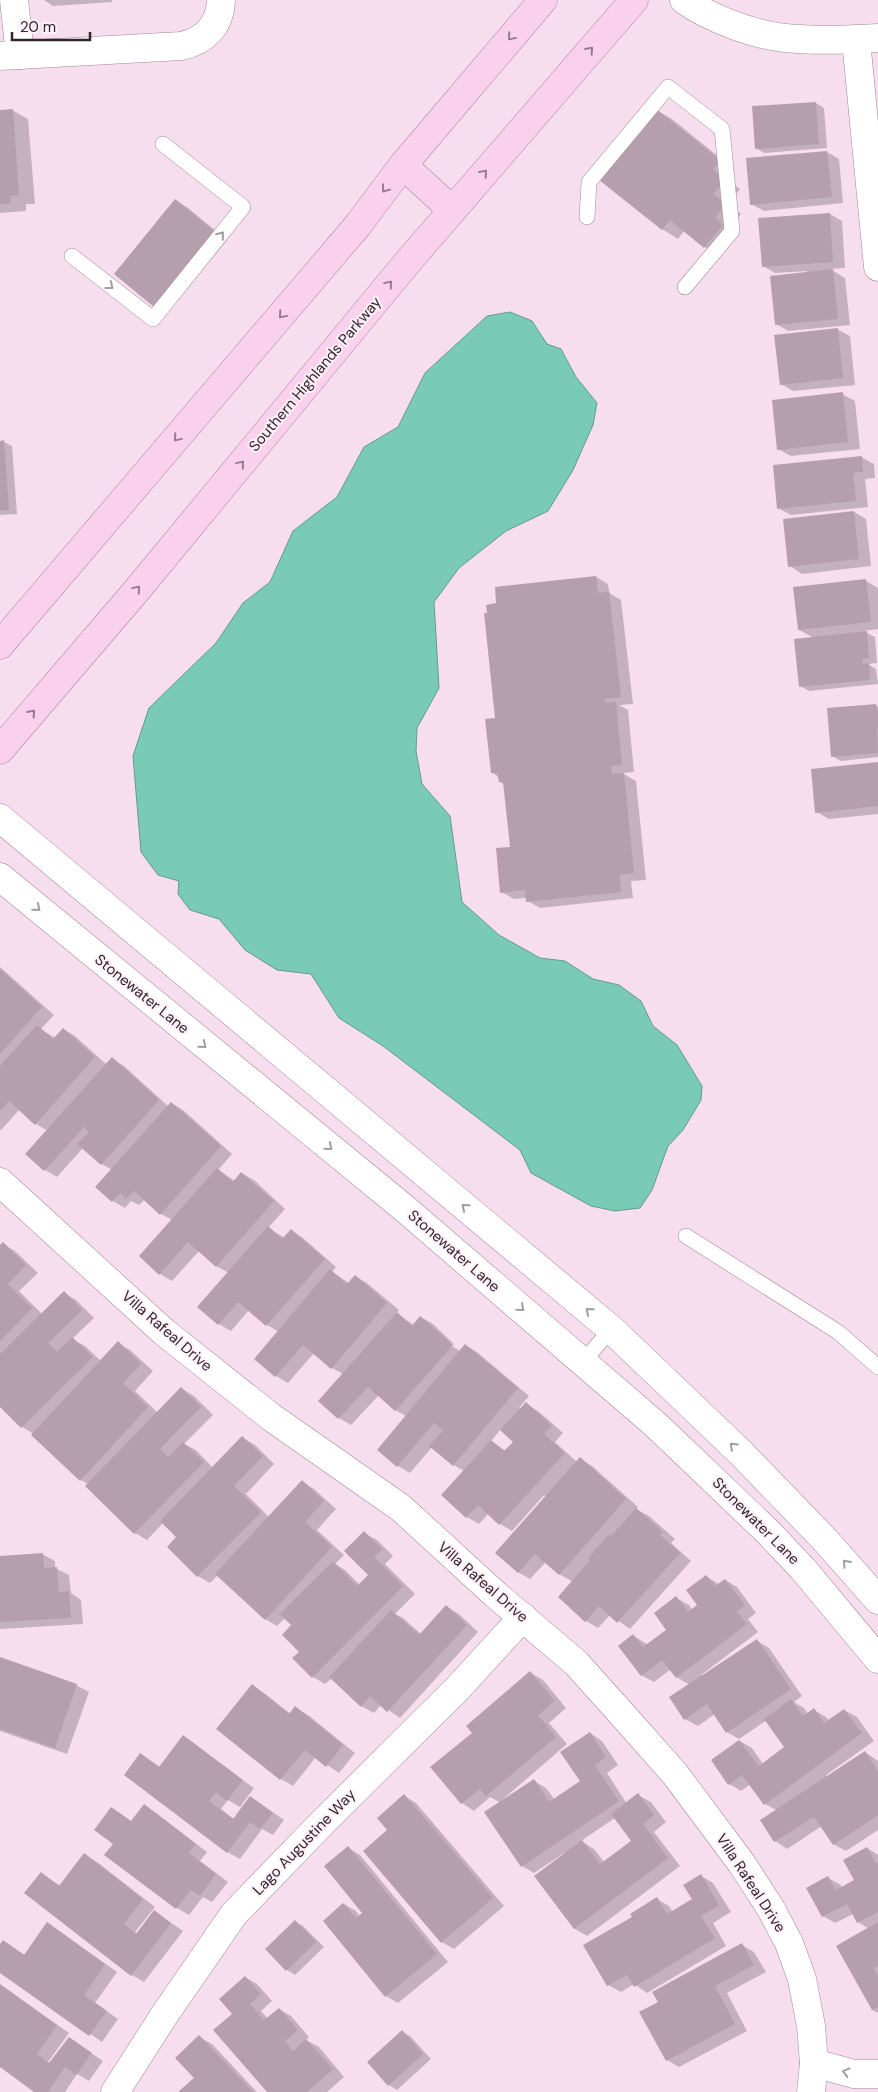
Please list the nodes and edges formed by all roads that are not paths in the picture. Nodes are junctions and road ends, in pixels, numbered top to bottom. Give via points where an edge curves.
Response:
1 (14, 0) edge
2 (543, 0) edge
3 (634, 0) edge
4 (684, 0) edge
5 (219, 11) edge
6 (867, 39) edge
7 (10, 55) edge
8 (163, 144) dead end
9 (403, 165) junction
10 (452, 210) junction
11 (586, 218) dead end
12 (72, 256) dead end
13 (878, 267) edge
14 (685, 288) dead end
15 (0, 645) edge
16 (0, 750) edge
17 (0, 818) edge
18 (0, 877) edge
19 (2, 1187) edge
20 (686, 1236) dead end
21 (611, 1329) junction
22 (583, 1362) junction
23 (878, 1367) edge
24 (878, 1600) edge
25 (523, 1617) junction
26 (878, 1659) edge
27 (814, 2063) junction
28 (878, 2074) edge
29 (115, 2092) edge
30 (811, 2092) edge

1 - 7 street
2 -> 9 main road
10 -> 3 main road, Southern Highlands Parkway
4 - 6 street via 702,13 783,38
5 - 7 street via 203,38 192,44
6 - 13 street
12 -> 8 lane via 153,319 243,207
9 - 10 main road
9 -> 15 main road via 358,225
16 -> 10 main road, Southern Highlands Parkway
11 - 14 lane via 589,182 668,86 722,129 732,231
21 -> 17 street
18 -> 22 street, Stonewater Lane via 404,1208
19 - 25 street, Villa Rafeal Drive via 164,1332 271,1417 400,1508
20 - 23 lane via 838,1332
21 - 22 lane
24 -> 21 street via 761,1474
22 - 26 street, Stonewater Lane via 680,1446 768,1532
25 - 27 street, Villa Rafeal Drive via 576,1663 674,1774 742,1864 789,1943 802,1979
25 - 29 street, Lago Augustine Way via 457,1689 234,1914
28 -> 27 street via 854,2074
27 - 30 street, Villa Rafeal Drive

